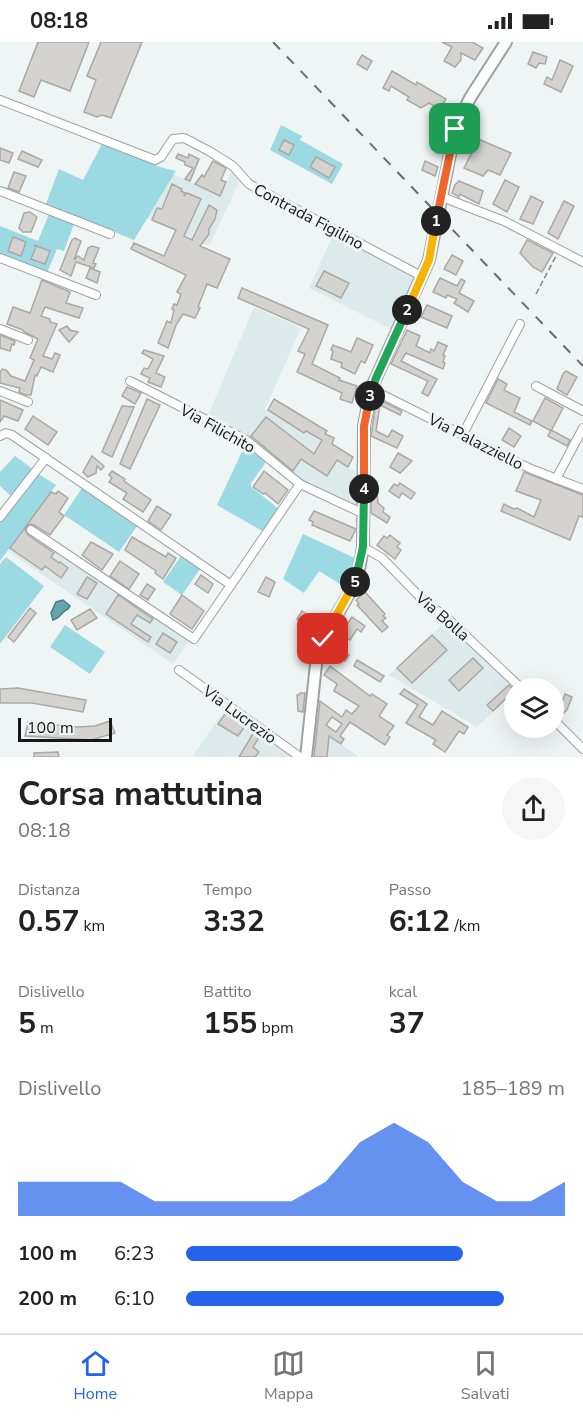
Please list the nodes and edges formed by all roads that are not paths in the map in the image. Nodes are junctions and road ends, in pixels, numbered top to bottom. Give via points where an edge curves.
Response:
1 (506, 42) edge
2 (0, 100) edge
3 (0, 191) edge
4 (442, 197) junction
5 (110, 234) dead end
6 (0, 258) edge
7 (583, 262) edge
8 (423, 277) junction
9 (96, 296) dead end
10 (520, 324) dead end
11 (0, 329) edge
12 (28, 340) dead end
13 (130, 381) dead end
14 (536, 386) dead end
15 (371, 389) junction
16 (0, 392) edge
17 (28, 402) dead end
18 (583, 411) edge
19 (583, 428) edge
20 (463, 434) junction
21 (0, 436) edge
22 (46, 458) junction
23 (556, 479) junction
24 (300, 484) junction
25 (583, 489) edge
26 (363, 514) junction
27 (0, 518) edge
28 (31, 530) dead end
29 (363, 547) junction
30 (231, 585) junction
31 (179, 670) dead end
32 (510, 678) edge
33 (564, 730) edge
34 (583, 749) edge
35 (300, 757) edge
36 (306, 757) edge

1 - 4 street via 455,129
2 - 8 street, Contrada Figilino via 155,160 173,139 184,138 233,166 249,184
3 - 5 street
4 - 7 street via 504,221
4 - 8 street
6 - 9 street
8 - 15 street
10 - 20 street
11 - 12 street
13 - 24 street, Via Filichito via 246,440
14 - 18 street
15 - 20 street, Via Palazziello
15 - 26 street via 364,426
16 - 17 street
19 - 23 street
20 - 23 street, Via Palazziello
21 - 22 street via 12,435
22 - 27 street
22 - 30 street
23 - 25 street, Via Palazziello
24 - 26 street, Via Filichito
24 - 30 street
26 - 29 street
28 - 30 street via 194,639
29 - 32 street, Via Bolla via 382,558
29 - 36 street via 354,585 317,655
31 - 35 street, Via Lucrezio
33 - 34 street

